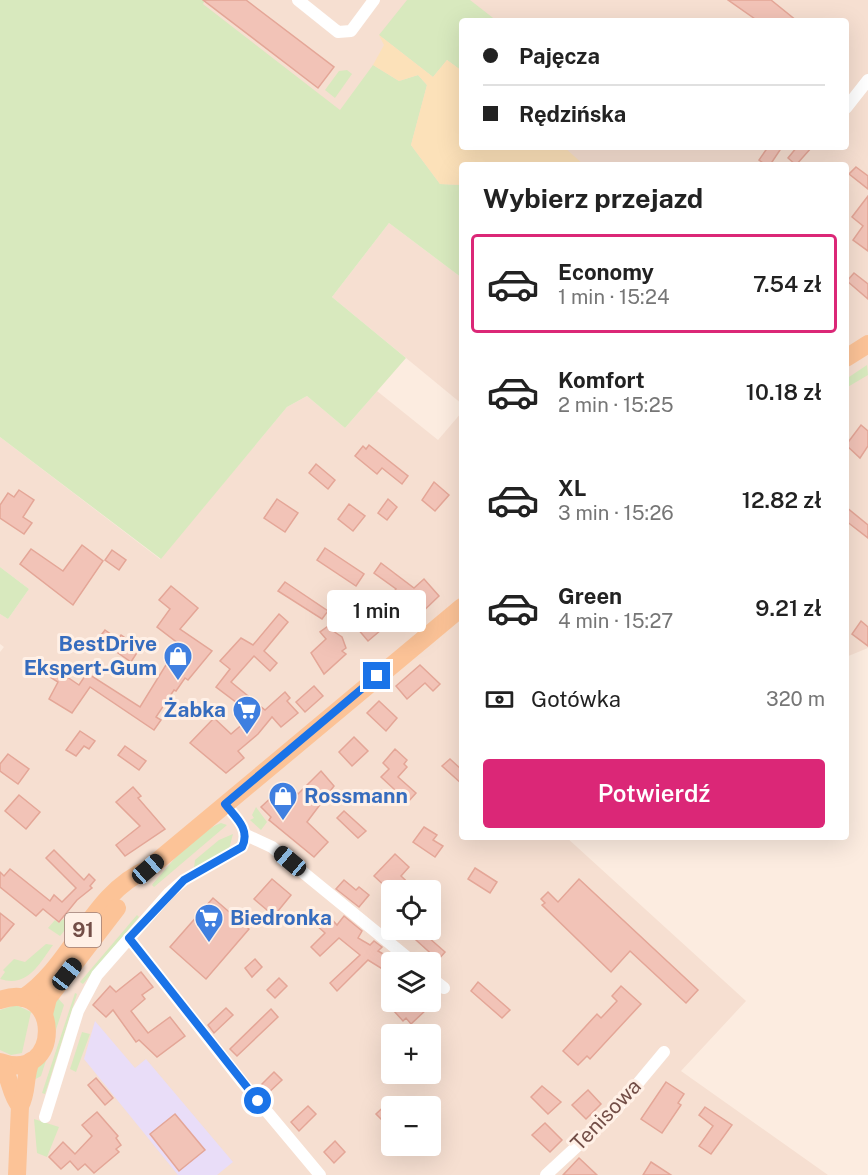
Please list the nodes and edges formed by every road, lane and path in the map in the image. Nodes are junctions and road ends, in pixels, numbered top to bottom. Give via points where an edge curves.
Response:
1 (298, 0) edge
2 (374, 0) edge
3 (868, 80) edge
4 (849, 104) edge
5 (868, 344) edge
6 (849, 356) edge
7 (459, 609) edge
8 (225, 804) junction
9 (246, 835) junction
10 (148, 869) junction
11 (129, 938) junction
12 (401, 952) edge
13 (441, 986) edge
14 (444, 988) dead end
15 (23, 998) junction
16 (0, 1000) edge
17 (44, 1014) junction
18 (664, 1053) dead end
19 (31, 1061) junction
20 (0, 1062) edge
21 (20, 1106) junction
22 (45, 1117) dead end
23 (17, 1175) edge
24 (320, 1175) edge
25 (546, 1175) edge

1 - 2 street via 338,33 351,31
3 - 4 street
5 - 6 main road
7 - 8 main road, 91
8 - 9 street
8 - 10 main road, 91
9 - 11 street via 237,852 184,880 169,893
9 - 12 street via 273,847
10 - 15 main road, 91 via 136,874 114,894 45,979
10 - 17 main road, 91 via 143,881 119,905 48,998
11 - 22 street via 97,975 84,997
11 - 24 street
13 - 14 street
15 - 16 main road
15 - 17 main road
17 - 19 main road, 91 via 48,1036 42,1051
18 - 25 street, Tenisowa via 614,1112
19 - 20 main road, 91 via 19,1065
19 - 21 main road, 91
20 - 21 main road, 91
21 - 23 main road, 91

